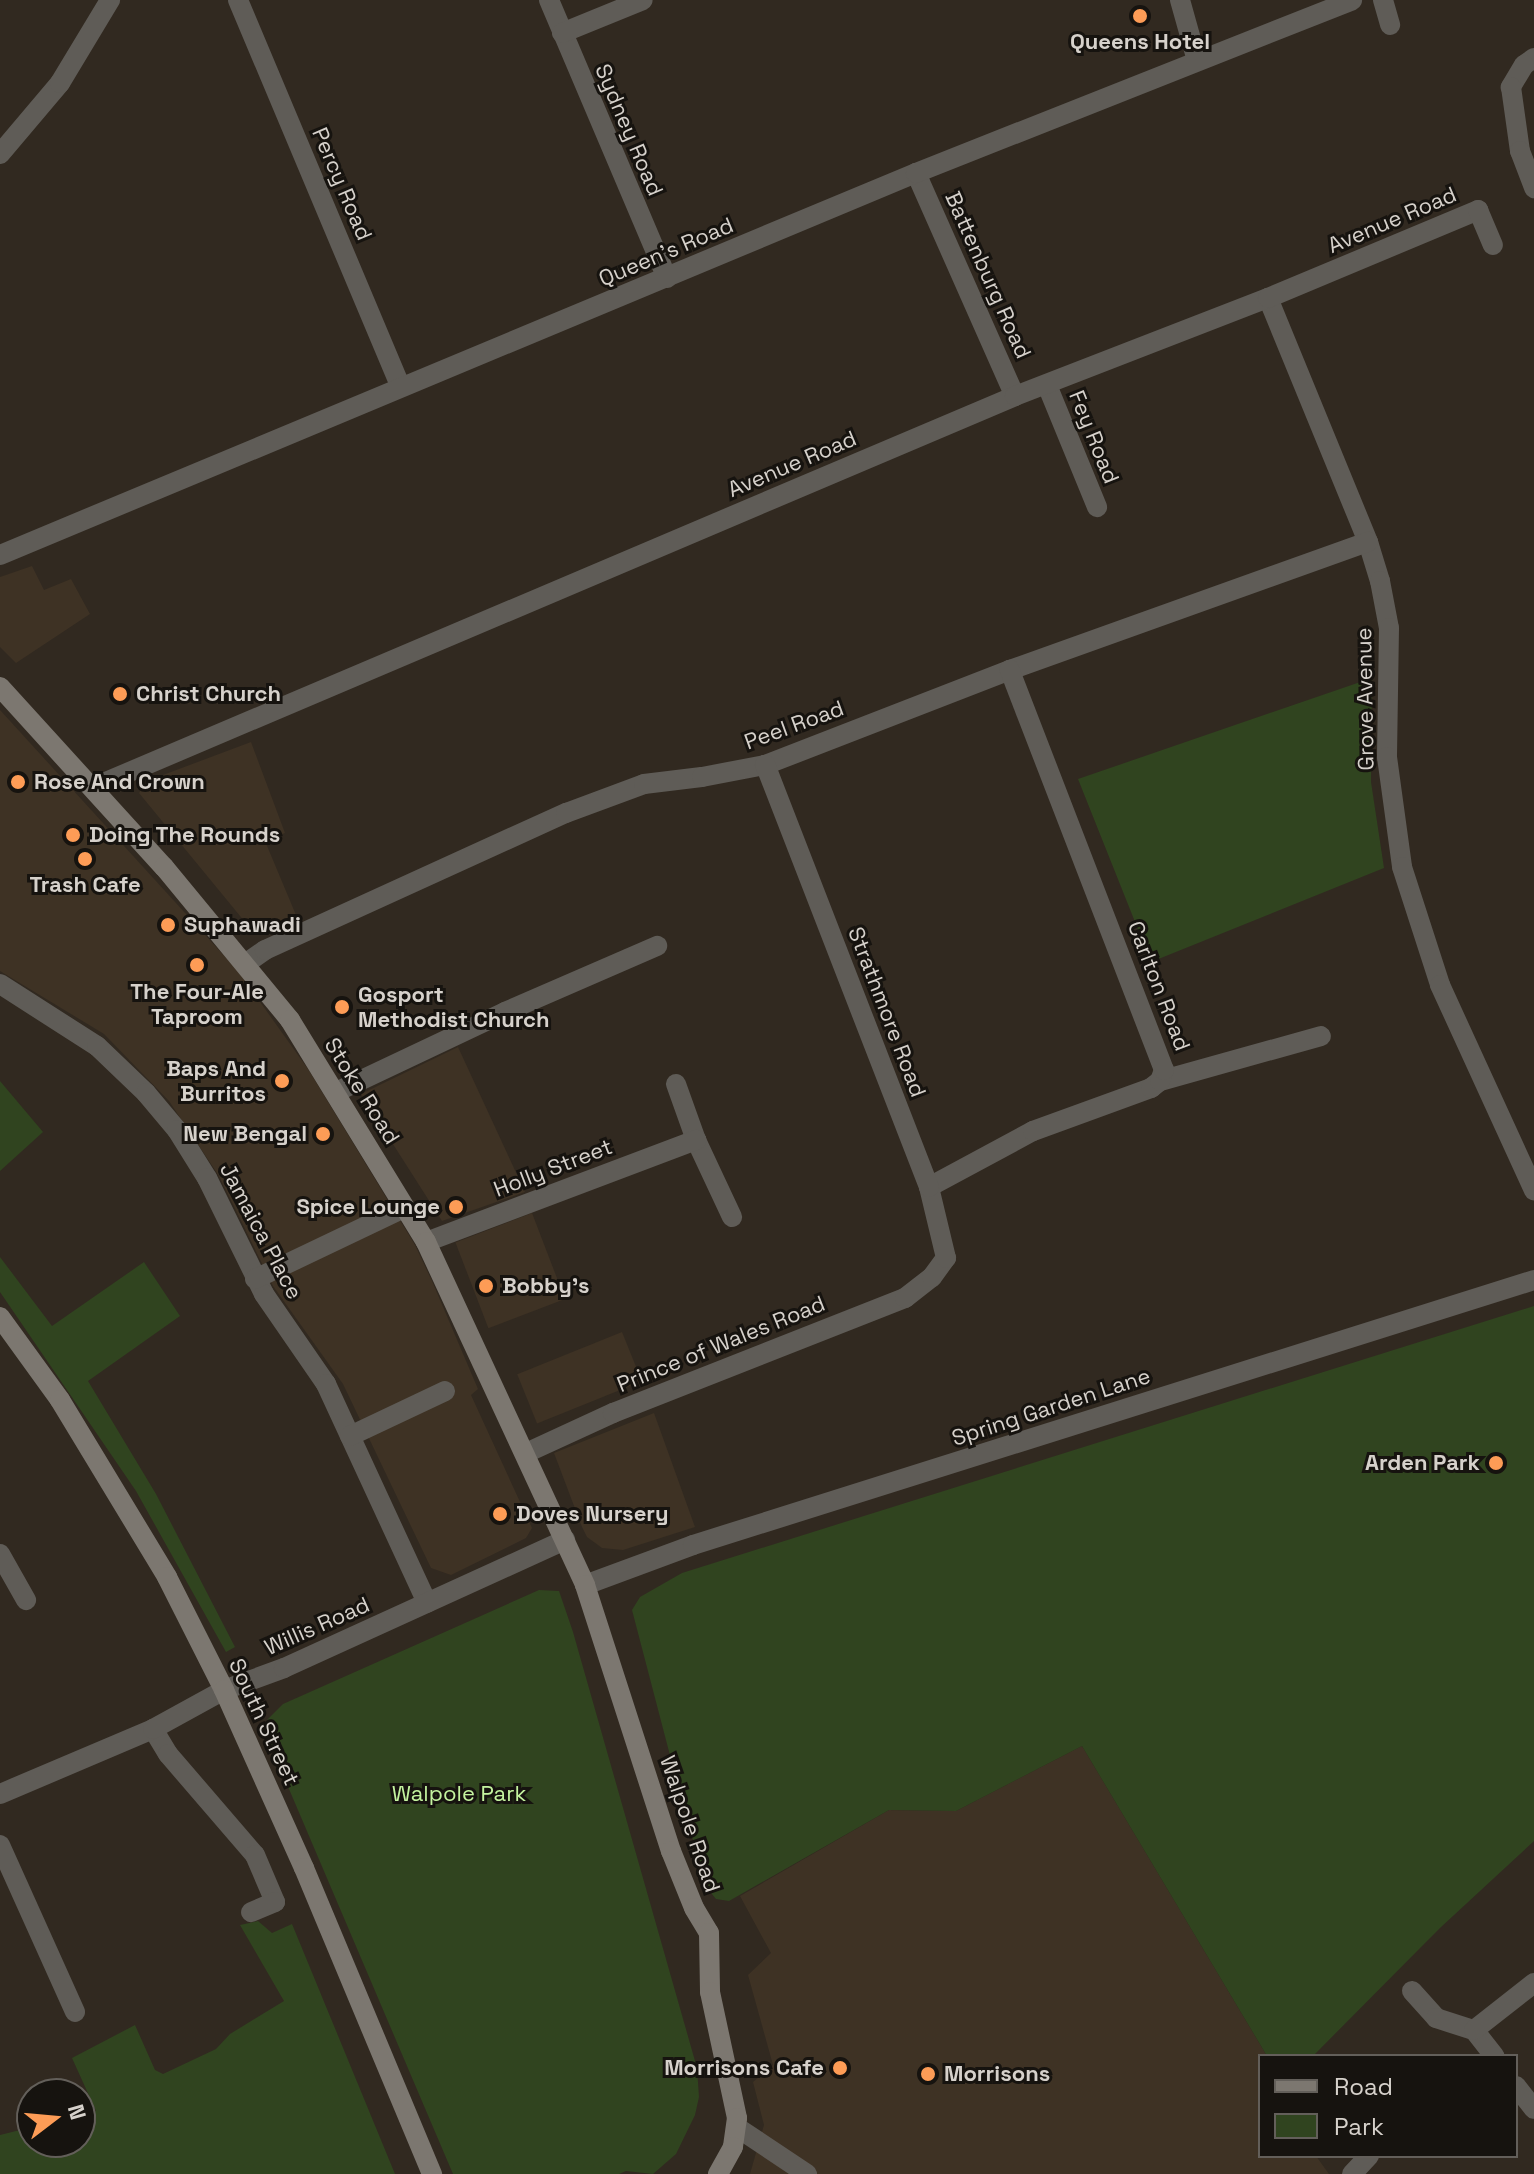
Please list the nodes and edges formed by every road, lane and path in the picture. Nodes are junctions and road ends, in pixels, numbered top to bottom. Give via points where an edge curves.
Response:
1 (110, 0) edge
2 (238, 0) edge
3 (549, 0) edge
4 (643, 0) edge
5 (1180, 0) edge
6 (1352, 0) edge
7 (1383, 0) edge
8 (1390, 25) dead end
9 (562, 33) junction
10 (1534, 58) edge
11 (1197, 61) junction
12 (0, 154) edge
13 (916, 173) junction
14 (1534, 188) edge
15 (1493, 245) dead end
16 (667, 278) junction
17 (1268, 298) junction
18 (1047, 385) junction
19 (401, 387) junction
20 (1015, 396) junction
21 (1097, 507) dead end
22 (1368, 542) junction
23 (0, 555) edge
24 (1010, 670) junction
25 (0, 687) edge
26 (765, 765) junction
27 (94, 787) junction
28 (657, 946) dead end
29 (245, 964) junction
30 (0, 984) edge
31 (1321, 1036) dead end
32 (1160, 1081) junction
33 (676, 1084) dead end
34 (336, 1092) junction
35 (696, 1140) junction
36 (929, 1187) junction
37 (1534, 1190) edge
38 (404, 1208) junction
39 (732, 1217) dead end
40 (426, 1242) junction
41 (932, 1277) joint
42 (255, 1279) junction
43 (1534, 1280) edge
44 (0, 1317) edge
45 (445, 1391) dead end
46 (350, 1436) junction
47 (526, 1453) junction
48 (565, 1540) junction
49 (0, 1554) edge
50 (585, 1585) junction
51 (17, 1593) dead end
52 (427, 1603) junction
53 (224, 1690) junction
54 (153, 1729) junction
55 (0, 1794) edge
56 (0, 1845) edge
57 (251, 1912) dead end
58 (1534, 1983) edge
59 (1412, 1991) dead end
60 (75, 2012) dead end
61 (1474, 2030) junction
62 (1492, 2054) edge
63 (1518, 2089) edge
64 (1534, 2109) edge
65 (738, 2128) junction
66 (1367, 2158) edge
67 (432, 2174) edge
68 (718, 2174) edge
69 (807, 2174) edge
70 (1352, 2174) edge

1 - 12 street via 60,83
2 - 19 street, Percy Road
3 - 9 street, Sydney Road
4 - 9 street
5 - 11 street
6 - 11 street, Queen's Road
7 - 8 street
9 - 16 street, Sydney Road
10 - 14 street via 1511,87 1520,151
11 - 13 street, Queen's Road
13 - 16 street, Queen's Road
13 - 20 street, Battenburg Road
15 - 17 street, Avenue Road via 1478,210
16 - 19 street, Queen's Road
17 - 18 street, Avenue Road
17 - 22 street, Grove Avenue
18 - 20 street, Avenue Road
18 - 21 street, Fey Road
19 - 23 street, Queen's Road
20 - 27 street, Avenue Road
22 - 24 street, Peel Road
22 - 37 street, Grove Avenue via 1389,628 1387,757 1402,867 1440,985
24 - 26 street, Peel Road
24 - 32 street, Carlton Road via 1162,1057
25 - 27 street, Stoke Road
26 - 29 street, Peel Road via 644,784 566,813 265,950
26 - 36 street, Strathmore Road
27 - 29 street, Stoke Road
28 - 34 street
29 - 34 street, Stoke Road via 290,1020
30 - 42 street, Jamaica Place via 82,1034 146,1093 200,1166
31 - 32 street
32 - 36 street, Carlton Road via 1033,1131
33 - 35 street
34 - 38 street, Stoke Road
35 - 39 street
35 - 40 street, Holly Street
36 - 41 street, Strathmore Road via 946,1258
38 - 40 street, Stoke Road
38 - 42 street
40 - 47 street, Stoke Road
41 - 47 street, Prince of Wales Road via 905,1298 613,1413
42 - 46 street, Jamaica Place via 318,1369
43 - 50 street, Spring Garden Lane via 693,1545
44 - 53 street, South Street via 60,1400 167,1577
45 - 46 street
46 - 52 street, Jamaica Place
47 - 48 street, Stoke Road
48 - 50 street, Stoke Road
48 - 52 street, Willis Road
49 - 51 street
50 - 65 street, Walpole Road via 671,1851 709,1933 710,1992
52 - 53 street, Willis Road
53 - 54 street, Willis Road
53 - 67 street, South Street
54 - 55 street, Willis Road
54 - 57 street via 168,1754 248,1844 279,1911
56 - 60 street
58 - 61 street
59 - 61 street via 1436,2018
61 - 62 street
63 - 64 street
65 - 68 street
65 - 69 street
66 - 70 street

